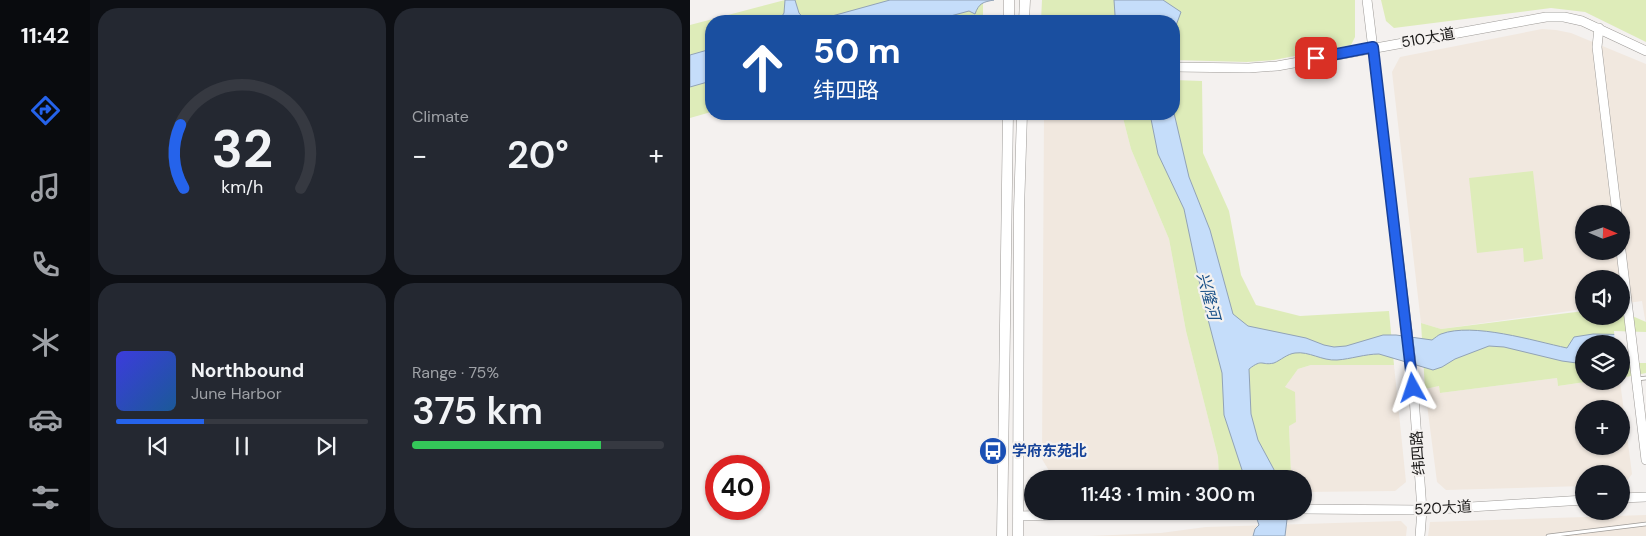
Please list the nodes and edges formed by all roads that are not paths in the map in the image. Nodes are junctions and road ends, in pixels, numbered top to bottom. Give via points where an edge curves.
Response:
1 (1009, 0) edge
2 (1025, 0) edge
3 (1367, 0) edge
4 (1009, 15) edge
5 (1024, 15) edge
6 (1598, 28) junction
7 (1373, 47) junction
8 (1646, 51) edge
9 (1180, 67) edge
10 (1008, 120) edge
11 (1022, 120) edge
12 (1616, 205) edge
13 (1622, 260) edge
14 (1641, 379) edge
15 (1646, 460) edge
16 (1646, 497) edge
17 (1630, 498) edge
18 (1575, 501) edge
19 (1312, 509) edge
20 (1422, 510) junction
21 (1018, 516) junction
22 (1024, 516) edge
23 (1646, 524) edge
24 (1002, 536) edge
25 (1018, 536) edge
26 (1420, 536) edge
27 (1548, 536) edge

1 - 4 main road
2 - 5 main road
3 - 7 street
6 - 7 street, 510大道 via 1564,17 1546,17
6 - 8 street, 510大道
6 - 12 street via 1597,47
7 - 9 street, 510大道 via 1277,66
7 - 20 street, 纬四路 via 1412,369
10 - 24 main road
11 - 21 main road
13 - 14 street via 1635,367
14 - 15 street
16 - 17 street
18 - 20 street, 520大道
19 - 20 street, 520大道
20 - 26 street, 纬四路
21 - 22 street
21 - 25 main road
23 - 27 lane

